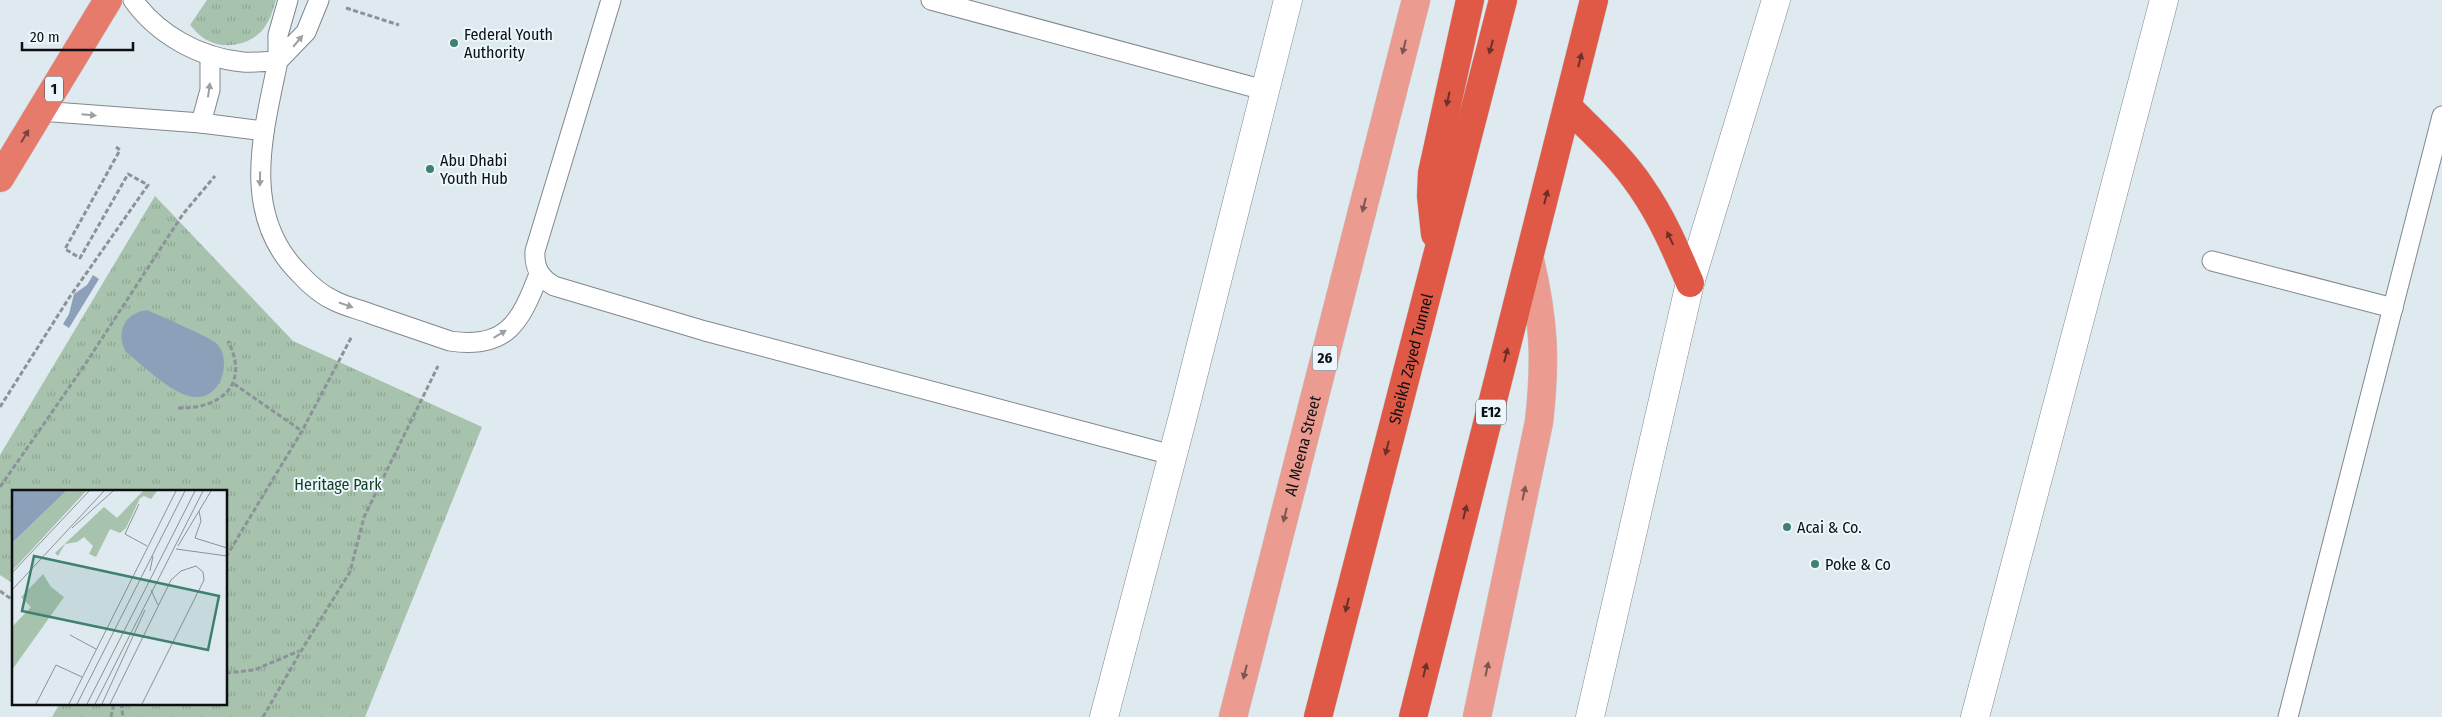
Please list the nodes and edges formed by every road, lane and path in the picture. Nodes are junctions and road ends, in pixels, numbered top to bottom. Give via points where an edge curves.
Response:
1 (108, 0) edge
2 (133, 0) edge
3 (288, 0) edge
4 (319, 0) edge
5 (611, 0) edge
6 (931, 0) edge
7 (1288, 0) edge
8 (1416, 0) edge
9 (1470, 0) edge
10 (1503, 0) edge
11 (1594, 0) edge
12 (1776, 0) edge
13 (2164, 0) edge
14 (344, 8) dead end
15 (399, 25) dead end
16 (210, 56) junction
17 (278, 61) junction
18 (1264, 90) junction
19 (1569, 108) junction
20 (40, 111) junction
21 (2442, 116) edge
22 (201, 123) junction
23 (264, 130) junction
24 (108, 142) dead end
25 (214, 176) dead end
26 (0, 178) edge
27 (1438, 248) junction
28 (1530, 260) junction
29 (2212, 261) dead end
30 (539, 274) junction
31 (1690, 283) junction
32 (2393, 308) junction
33 (365, 312) junction
34 (228, 340) dead end
35 (450, 341) junction
36 (234, 384) junction
37 (0, 407) edge
38 (178, 408) dead end
39 (302, 431) junction
40 (1172, 455) junction
41 (0, 487) edge
42 (228, 554) edge
43 (0, 591) edge
44 (12, 600) edge
45 (301, 650) junction
46 (228, 673) edge
47 (114, 704) edge
48 (121, 704) edge
49 (111, 717) edge
50 (123, 717) edge
51 (263, 717) edge
52 (1104, 717) edge
53 (1233, 717) edge
54 (1318, 717) edge
55 (1413, 717) edge
56 (1477, 717) edge
57 (1590, 717) edge
58 (1975, 717) edge
59 (2288, 717) edge

1 - 20 highway, 1
2 - 16 lane via 151,21 171,36
3 - 17 lane via 278,36
17 -> 4 lane via 306,32
5 - 30 lane via 535,251 534,262
6 - 18 lane
7 - 18 street
8 -> 53 main road, Al Meena Street / 26
9 -> 27 highway via 1432,173 1433,222
10 -> 27 highway, Sheikh Zayed Tunnel
19 -> 11 highway, E12
12 - 31 street
13 - 58 street
14 - 15 path
16 - 17 lane via 244,62
22 -> 16 lane via 210,90
17 - 23 lane
18 - 40 street
28 -> 19 highway, E12
31 -> 19 highway via 1669,234 1641,187 1608,145
20 -> 22 lane
26 -> 20 highway, 1
21 - 32 lane
22 - 23 lane
23 -> 33 lane via 260,182 268,224 277,244 292,267 311,286 334,301
24 - 37 path via 120,150 65,249 80,258 128,174 148,185 69,298
25 - 41 path via 183,214
27 -> 54 highway, Sheikh Zayed Tunnel
55 -> 28 highway, E12
56 -> 28 main road via 1540,412 1544,344
29 - 32 lane
35 -> 30 lane via 484,342 500,335 522,315
30 - 40 lane via 554,286 705,331
31 - 57 street
32 - 59 lane
33 - 35 lane
33 - 39 path
34 - 36 path via 236,356
35 - 45 path via 364,517 350,572
36 - 38 path via 224,397 209,405 194,409
36 - 39 path
39 - 42 path
40 - 52 street
43 - 44 path
45 - 46 path via 254,670
45 - 51 path
47 - 49 path
48 - 50 path

